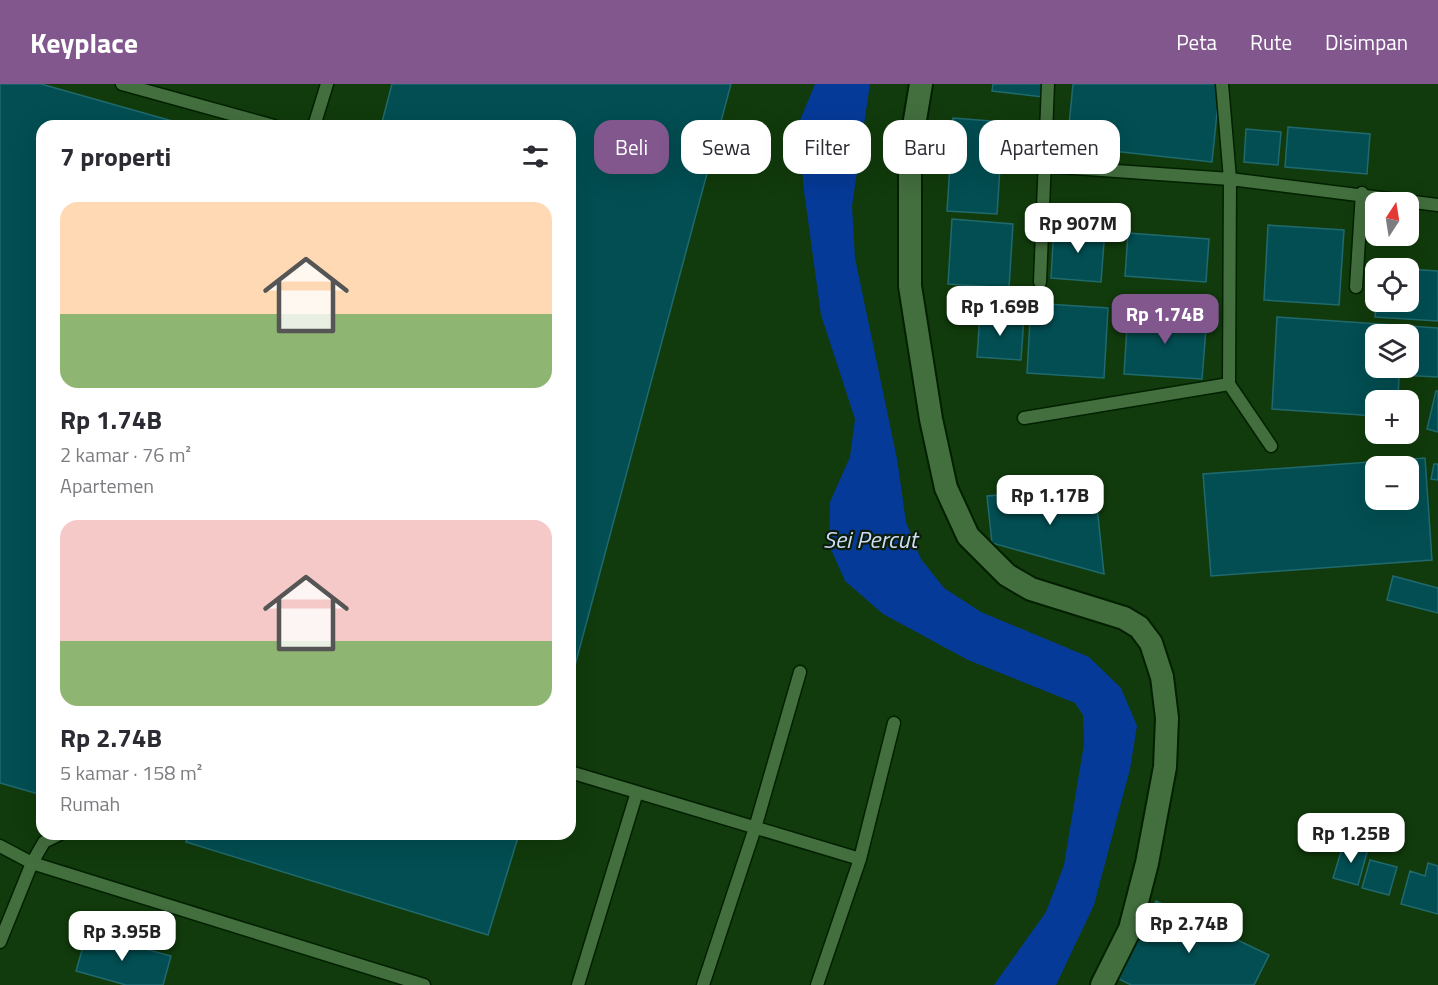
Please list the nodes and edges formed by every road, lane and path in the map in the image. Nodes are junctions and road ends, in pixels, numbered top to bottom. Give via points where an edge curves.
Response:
1 (122, 84) edge
2 (327, 84) edge
3 (921, 84) edge
4 (1048, 84) edge
5 (1222, 84) edge
6 (252, 120) edge
7 (316, 120) edge
8 (1046, 120) edge
9 (1120, 172) edge
10 (1044, 174) edge
11 (1230, 179) junction
12 (1362, 193) junction
13 (1438, 204) edge
14 (1040, 282) dead end
15 (1356, 287) dead end
16 (1229, 384) junction
17 (1024, 418) dead end
18 (1271, 446) dead end
19 (801, 672) dead end
20 (894, 723) dead end
21 (576, 773) edge
22 (637, 792) junction
23 (755, 828) junction
24 (48, 840) edge
25 (0, 846) edge
26 (860, 859) junction
27 (32, 862) junction
28 (0, 942) edge
29 (424, 985) edge
30 (578, 985) edge
31 (703, 985) edge
32 (817, 985) edge
33 (1102, 985) edge

1 - 6 lane
2 - 7 lane
3 - 33 street via 910,150 910,286 946,488 968,536 1007,575 1031,589 1124,618 1139,627 1151,643 1162,677 1167,718 1165,767 1147,864 1130,929
4 - 8 lane
5 - 11 lane
9 - 11 lane
10 - 14 lane
11 - 12 lane
11 - 16 lane
12 - 13 lane
12 - 15 lane
16 - 17 lane
16 - 18 lane
19 - 23 lane
20 - 26 lane
21 - 22 lane
22 - 23 lane
22 - 30 lane
23 - 26 lane
23 - 31 lane
24 - 27 lane
25 - 27 lane
26 - 32 lane
27 - 28 lane
27 - 29 lane

